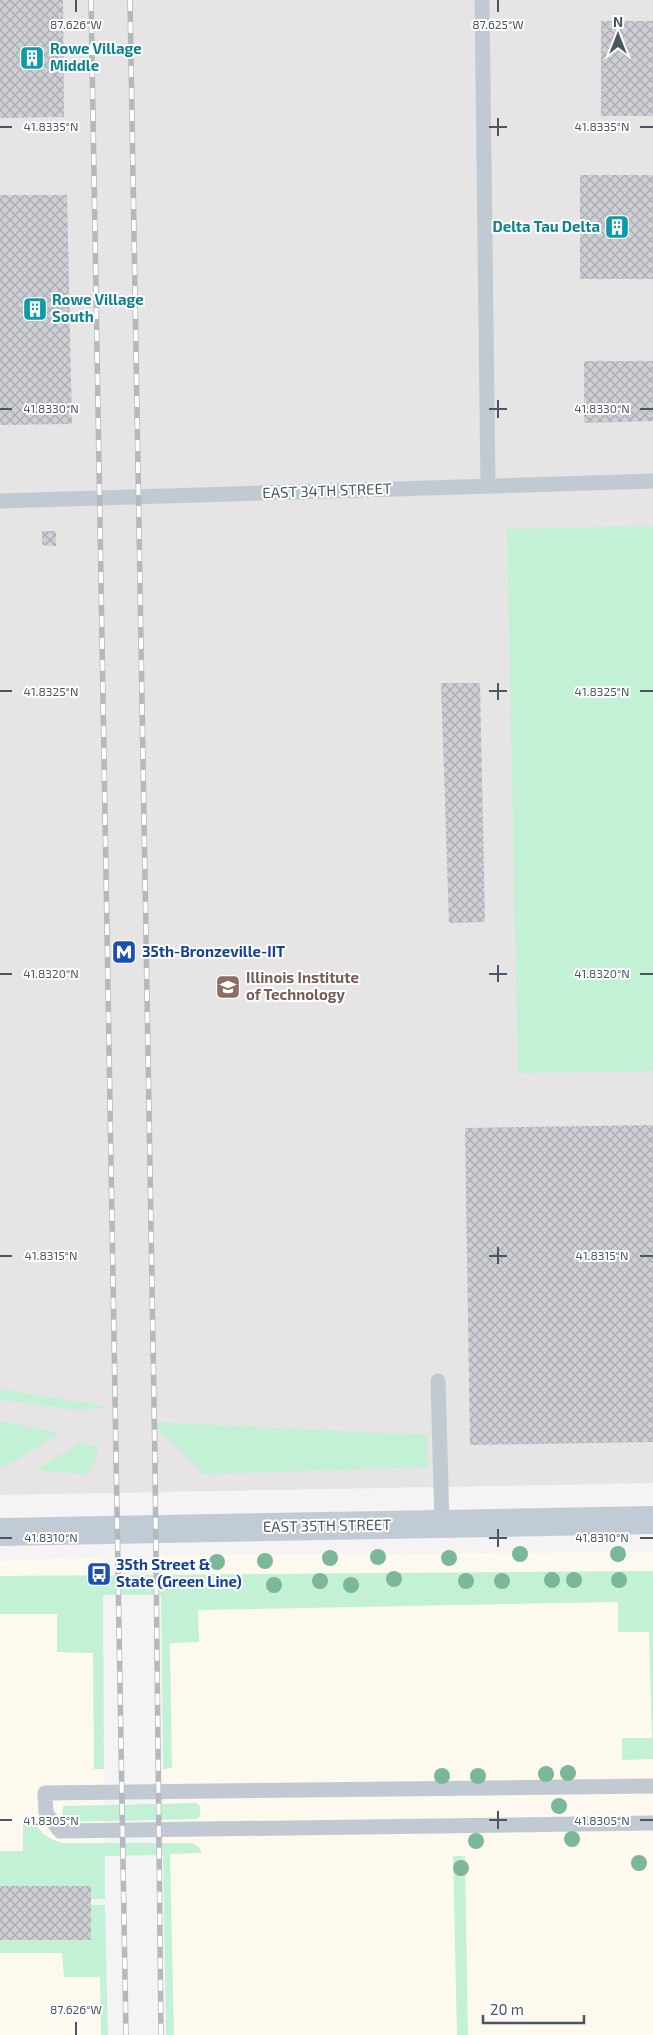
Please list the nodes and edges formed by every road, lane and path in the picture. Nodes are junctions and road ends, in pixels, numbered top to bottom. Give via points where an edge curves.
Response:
1 (482, 0) edge
2 (653, 481) edge
3 (488, 486) junction
4 (0, 501) edge
5 (438, 1381) dead end
6 (653, 1520) edge
7 (442, 1524) junction
8 (0, 1532) edge
9 (653, 1786) edge
10 (653, 1822) edge

1 - 3 lane
2 - 3 lane, EAST 34TH STREET
3 - 4 lane, EAST 34TH STREET
5 - 7 lane
6 - 7 main road, EAST 35TH STREET
7 - 8 main road, EAST 35TH STREET
9 - 10 lane via 45,1793 46,1813 60,1832

